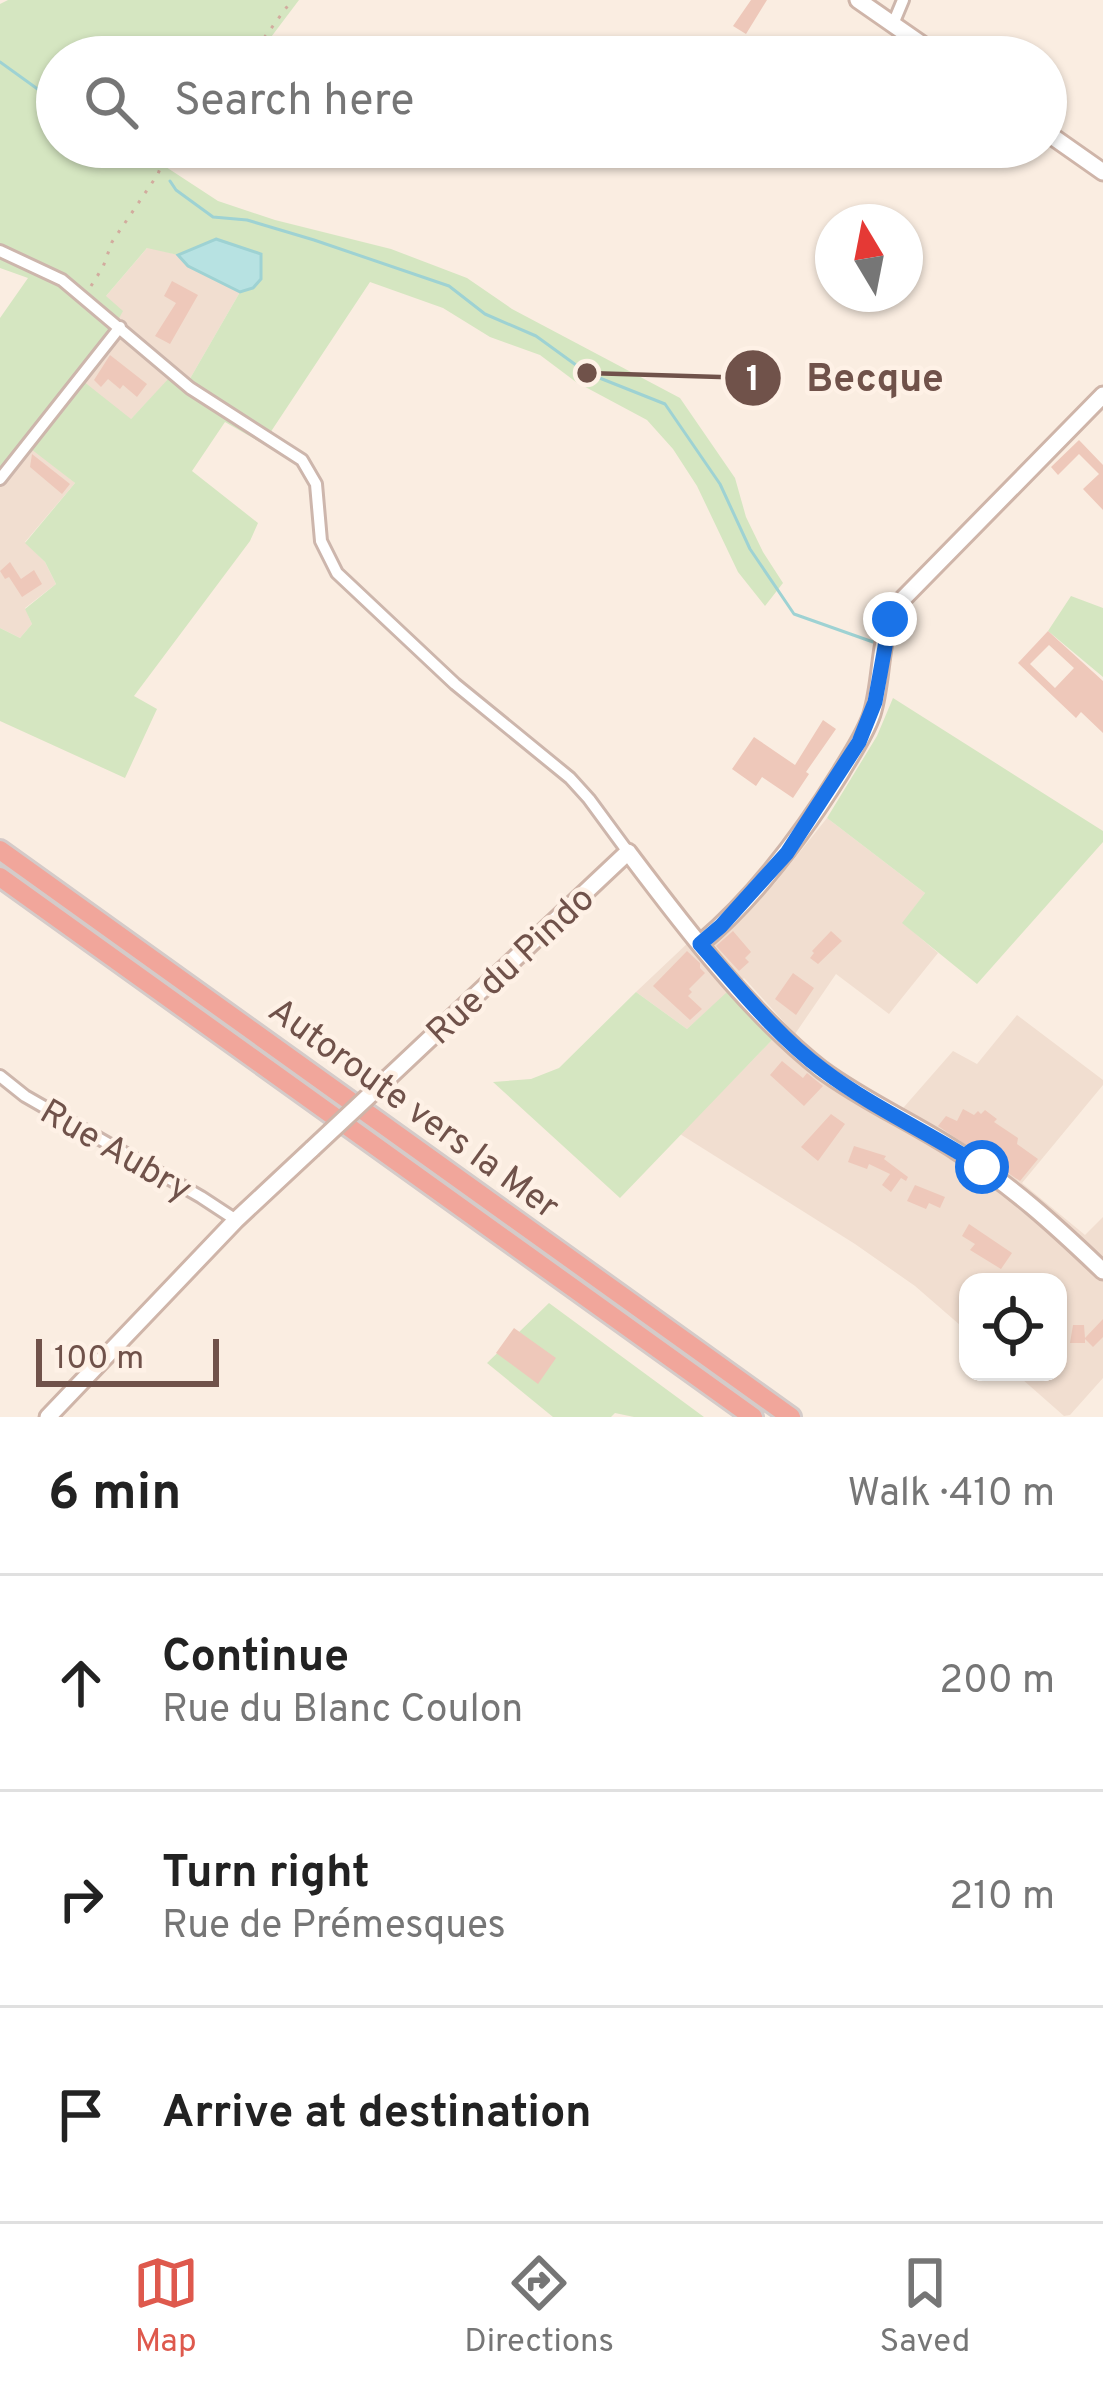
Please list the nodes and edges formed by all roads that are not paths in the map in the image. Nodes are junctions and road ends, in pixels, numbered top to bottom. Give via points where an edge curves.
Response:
1 (858, 0) edge
2 (903, 0) edge
3 (893, 24) junction
4 (910, 36) edge
5 (1067, 147) edge
6 (1103, 172) edge
7 (0, 251) edge
8 (120, 328) junction
9 (1103, 395) edge
10 (0, 479) edge
11 (0, 850) edge
12 (628, 852) junction
13 (0, 877) edge
14 (700, 944) junction
15 (0, 1076) edge
16 (236, 1220) junction
17 (1103, 1271) edge
18 (48, 1417) edge
19 (753, 1417) edge
20 (791, 1417) edge

1 - 3 street
2 - 3 street
3 - 4 street
5 - 6 street
7 - 8 street via 44,269
8 - 10 street
8 - 12 street via 190,388 302,460 316,484 321,541 337,573 570,778
9 - 14 street via 896,606 859,742 787,853
11 - 20 highway, Autoroute vers la Mer
12 - 14 street
12 - 16 street, Rue du Pindo, bridge
13 - 19 highway
14 - 17 street via 815,1064 1007,1185
15 - 16 street, Rue Aubry
16 - 18 street

